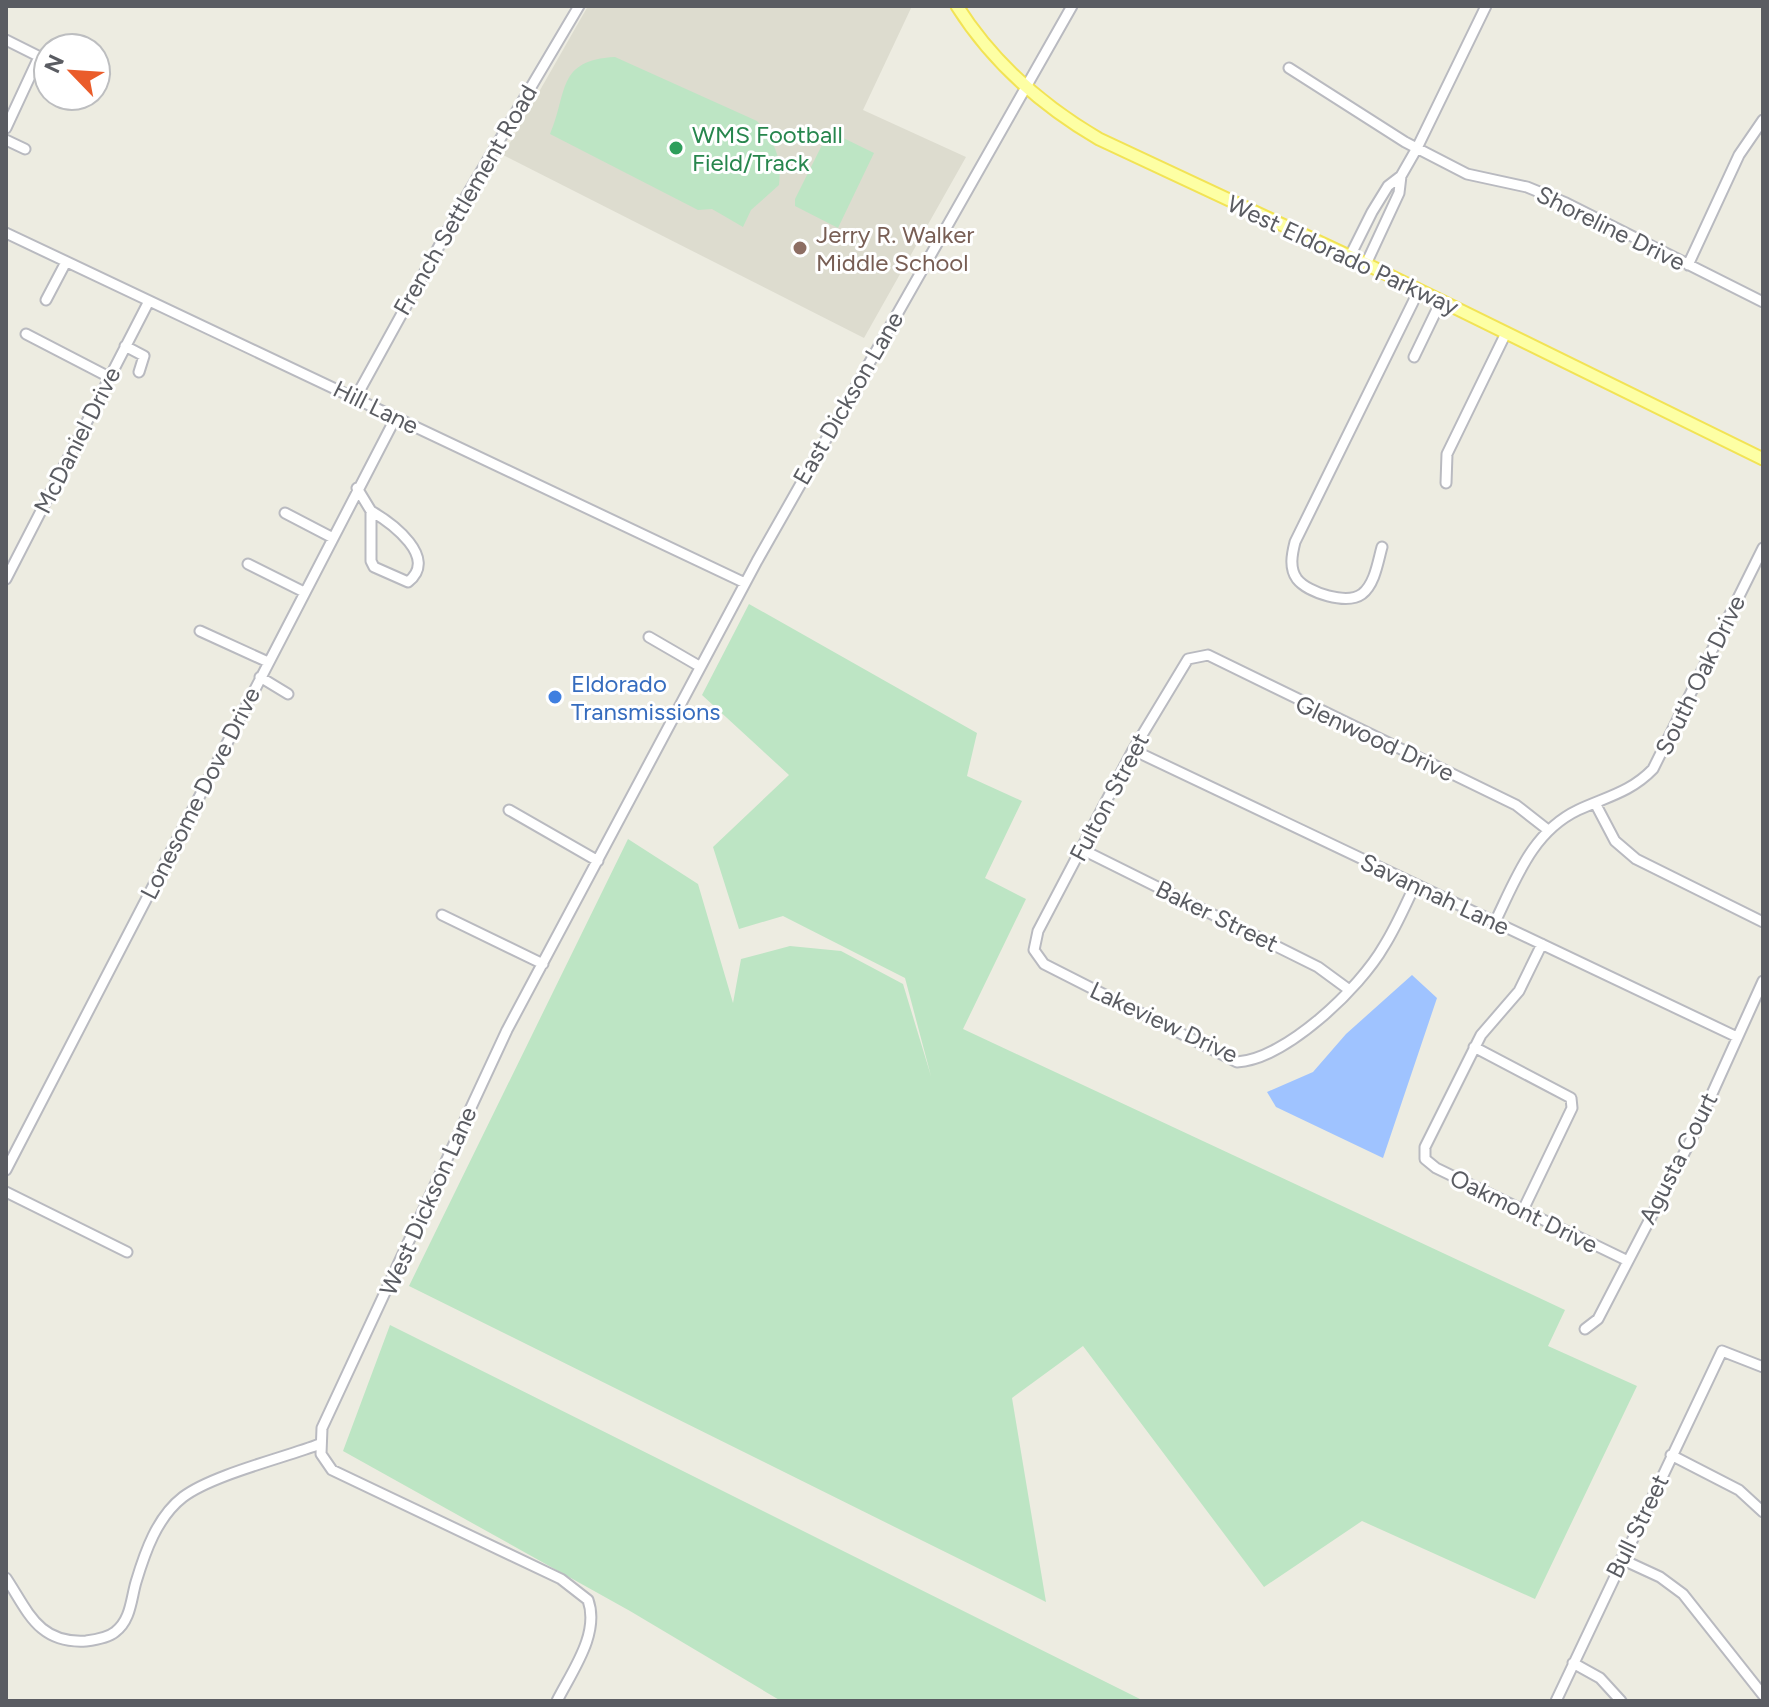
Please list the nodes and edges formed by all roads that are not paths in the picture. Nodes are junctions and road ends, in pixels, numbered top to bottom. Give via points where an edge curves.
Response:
1 (579, 6) edge
2 (957, 6) edge
3 (1072, 6) edge
4 (1486, 6) edge
5 (6, 40) edge
6 (32, 53) edge
7 (1289, 68) dead end
8 (32, 81) edge
9 (1026, 89) junction
10 (1763, 120) edge
11 (6, 128) edge
12 (6, 140) edge
13 (1417, 148) junction
14 (25, 149) dead end
15 (1401, 176) junction
16 (6, 233) edge
17 (1350, 256) junction
18 (66, 262) junction
19 (1366, 264) junction
20 (1688, 265) junction
21 (1419, 290) junction
22 (46, 300) dead end
23 (149, 301) junction
24 (1441, 301) junction
25 (1763, 302) edge
26 (1506, 333) junction
27 (26, 334) dead end
28 (125, 346) junction
29 (1414, 357) dead end
30 (139, 372) dead end
31 (109, 377) junction
32 (356, 397) junction
33 (396, 417) junction
34 (1763, 459) edge
35 (1446, 483) dead end
36 (357, 488) junction
37 (371, 511) junction
38 (285, 513) dead end
39 (333, 538) junction
40 (1382, 547) dead end
41 (1763, 548) edge
42 (248, 564) dead end
43 (6, 579) edge
44 (745, 583) junction
45 (304, 592) junction
46 (200, 631) dead end
47 (649, 637) dead end
48 (1198, 655) joint
49 (268, 662) junction
50 (699, 666) junction
51 (260, 677) junction
52 (288, 694) dead end
53 (1133, 750) junction
54 (1595, 803) junction
55 (509, 810) dead end
56 (1548, 830) junction
57 (1081, 849) junction
58 (598, 861) junction
59 (1415, 885) junction
60 (442, 915) dead end
61 (1495, 922) junction
62 (1763, 922) edge
63 (1542, 944) junction
64 (1034, 950) joint
65 (543, 964) junction
66 (1763, 981) edge
67 (1348, 989) junction
68 (1737, 1037) junction
69 (1474, 1047) junction
70 (6, 1170) edge
71 (6, 1192) edge
72 (1523, 1210) junction
73 (127, 1252) dead end
74 (1626, 1260) junction
75 (1585, 1329) dead end
76 (1763, 1367) edge
77 (320, 1444) junction
78 (1671, 1455) junction
79 (1763, 1512) edge
80 (1621, 1559) junction
81 (6, 1578) edge
82 (1573, 1663) junction
83 (1763, 1695) edge
84 (557, 1701) edge
85 (1556, 1701) edge
86 (1621, 1701) edge

1 - 32 street, French Settlement Road
2 - 9 main road, West Eldorado Parkway via 989,51
3 - 9 street, East Dickson Lane
4 - 13 street
5 - 6 street
7 - 13 street, Shoreline Drive
8 - 11 street
9 - 17 main road, West Eldorado Parkway via 1099,139
9 - 44 street, East Dickson Lane
10 - 20 street via 1739,155
12 - 14 street
13 - 15 street
13 - 20 street, Shoreline Drive via 1467,174 1527,187 1566,203
15 - 17 street via 1388,186
15 - 19 street via 1399,193
16 - 18 street, Hill Lane
17 - 19 main road, West Eldorado Parkway
18 - 22 street
18 - 23 street, Hill Lane
19 - 21 main road, West Eldorado Parkway
20 - 25 street, Shoreline Drive
21 - 24 main road, West Eldorado Parkway
21 - 40 street via 1295,542 1291,561 1297,578 1308,587 1352,598 1371,581
23 - 28 street, McDaniel Drive
23 - 32 street, Hill Lane
24 - 26 main road, West Eldorado Parkway
24 - 29 street
26 - 34 main road, West Eldorado Parkway
26 - 35 street via 1447,454
27 - 31 street
28 - 30 street via 144,356
28 - 31 street, McDaniel Drive
31 - 43 street, McDaniel Drive
32 - 33 street, Hill Lane
33 - 36 street, Lonesome Dove Drive
33 - 44 street, Hill Lane
36 - 37 street
36 - 39 street, Lonesome Dove Drive
37 - 37 street via 399,530 418,558 408,582 374,567
38 - 39 street
39 - 45 street, Lonesome Dove Drive
41 - 54 street, South Oak Drive via 1653,769 1638,785
42 - 45 street
44 - 50 street, West Dickson Lane
45 - 49 street, Lonesome Dove Drive
46 - 49 street
47 - 50 street
48 - 53 street, Fulton Street via 1188,659
48 - 56 street, Glenwood Drive via 1208,655 1516,805
49 - 51 street, Lonesome Dove Drive
50 - 58 street, West Dickson Lane
51 - 52 street
51 - 70 street, Lonesome Dove Drive
53 - 57 street, Fulton Street
53 - 59 street, Savannah Lane
54 - 56 street, South Oak Drive
54 - 62 street via 1615,841 1636,859
55 - 58 street
56 - 61 street, South Oak Drive via 1529,851
57 - 64 street, Fulton Street via 1038,931
57 - 67 street, Baker Street via 1318,967
58 - 65 street, West Dickson Lane
59 - 61 street, Savannah Lane
59 - 67 street, Lakeview Drive via 1383,948
60 - 65 street
61 - 63 street, Savannah Lane
63 - 68 street, Savannah Lane
63 - 69 street via 1519,991
64 - 67 street, Lakeview Drive via 1044,964 1237,1062 1253,1061 1292,1043
65 - 77 street, West Dickson Lane via 332,1402
66 - 68 street, Agusta Court
68 - 74 street, Agusta Court via 1692,1138
69 - 72 street via 1571,1098 1572,1108
69 - 72 street, Oakmont Drive via 1425,1147 1425,1159
71 - 73 street
72 - 74 street, Oakmont Drive
74 - 75 street, Agusta Court via 1598,1319
76 - 78 street, Bull Street via 1722,1351
77 - 81 street via 182,1497 160,1524 135,1584 130,1612 115,1632 68,1642 35,1626
77 - 84 street via 326,1464 348,1480 561,1579 588,1600 588,1637
78 - 79 street via 1739,1490
78 - 80 street, Bull Street
80 - 82 street, Bull Street
80 - 83 street via 1683,1594
82 - 85 street, Bull Street
82 - 86 street via 1600,1678

